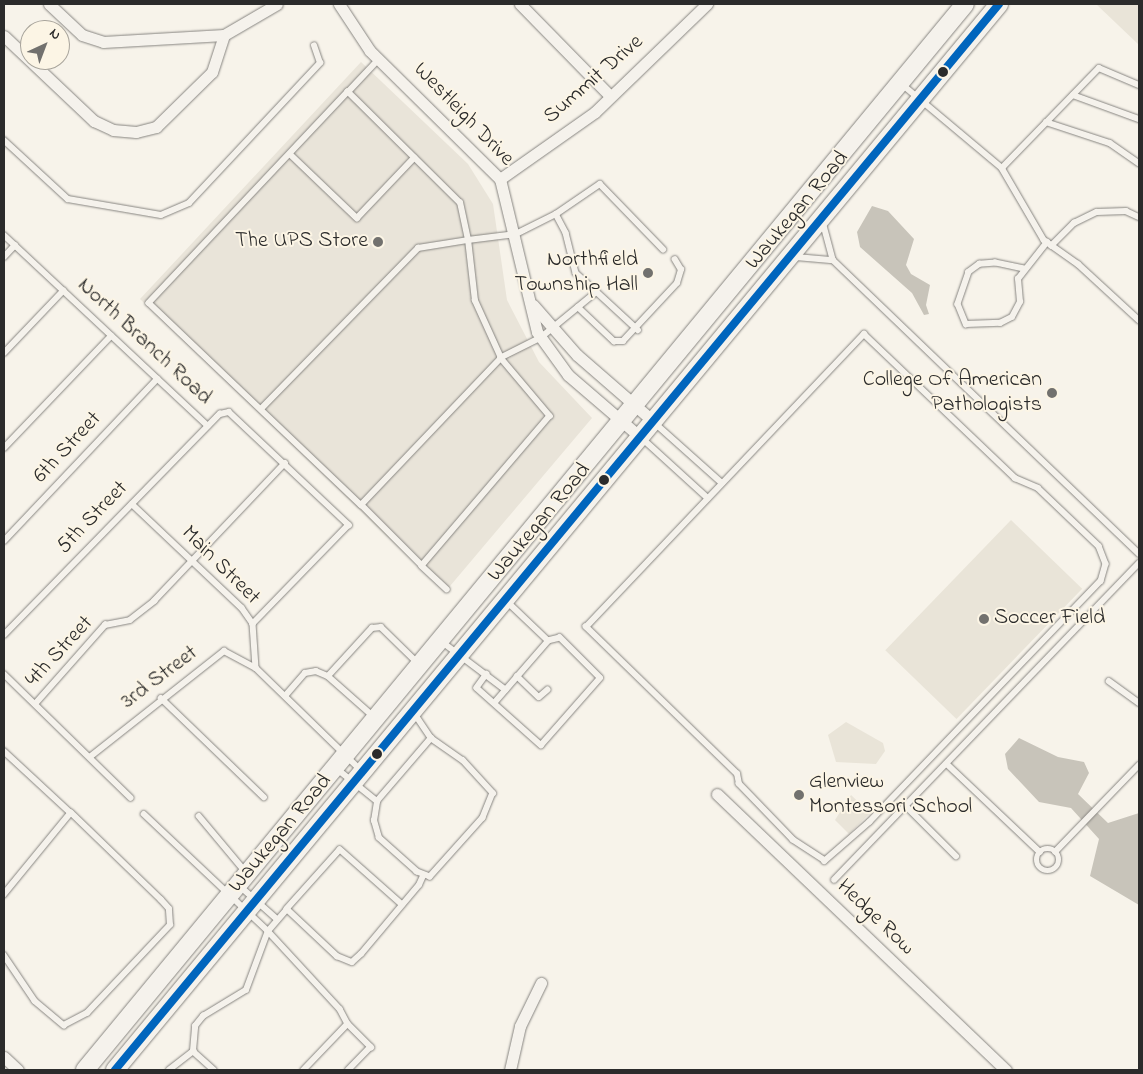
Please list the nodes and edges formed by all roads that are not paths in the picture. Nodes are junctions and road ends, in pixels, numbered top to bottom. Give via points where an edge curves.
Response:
1 (49, 4) edge
2 (277, 4) edge
3 (339, 4) edge
4 (520, 4) edge
5 (707, 4) edge
6 (965, 4) edge
7 (999, 4) edge
8 (224, 35) junction
9 (4, 36) edge
10 (314, 46) dead end
11 (380, 59) junction
12 (902, 84) junction
13 (1139, 85) edge
14 (348, 92) junction
15 (1073, 94) junction
16 (610, 96) junction
17 (919, 99) junction
18 (1139, 119) edge
19 (1046, 122) junction
20 (4, 140) edge
21 (290, 154) junction
22 (414, 158) junction
23 (1139, 163) edge
24 (1002, 168) junction
25 (500, 179) junction
26 (556, 214) junction
27 (1139, 217) edge
28 (822, 218) junction
29 (516, 234) junction
30 (4, 235) edge
31 (468, 240) junction
32 (1049, 244) junction
33 (15, 246) junction
34 (663, 249) dead end
35 (4, 257) edge
36 (675, 260) dead end
37 (833, 260) junction
38 (786, 261) junction
39 (1024, 269) junction
40 (63, 290) junction
41 (597, 292) junction
42 (530, 302) junction
43 (578, 307) junction
44 (1139, 320) edge
45 (552, 329) junction
46 (638, 330) junction
47 (111, 336) junction
48 (541, 338) junction
49 (4, 353) edge
50 (501, 358) junction
51 (157, 379) junction
52 (636, 407) junction
53 (261, 409) junction
54 (653, 421) junction
55 (623, 422) junction
56 (208, 426) junction
57 (640, 437) junction
58 (4, 448) edge
59 (285, 463) junction
60 (722, 484) junction
61 (708, 498) junction
62 (132, 504) junction
63 (361, 505) junction
64 (4, 541) edge
65 (1139, 554) edge
66 (192, 560) junction
67 (1139, 563) edge
68 (422, 566) junction
69 (447, 589) dead end
70 (504, 600) junction
71 (253, 624) junction
72 (4, 635) edge
73 (445, 637) junction
74 (548, 641) junction
75 (463, 651) junction
76 (421, 666) junction
77 (256, 668) junction
78 (4, 674) edge
79 (487, 674) junction
80 (328, 676) junction
81 (517, 676) junction
82 (1109, 681) dead end
83 (506, 690) junction
84 (547, 690) dead end
85 (285, 696) junction
86 (161, 698) junction
87 (495, 702) junction
88 (1139, 703) edge
89 (34, 704) junction
90 (413, 711) junction
91 (377, 720) junction
92 (431, 738) junction
93 (4, 751) edge
94 (90, 757) junction
95 (341, 762) junction
96 (947, 764) junction
97 (1139, 764) edge
98 (358, 776) junction
99 (717, 794) dead end
100 (264, 797) dead end
101 (131, 798) dead end
102 (377, 801) junction
103 (906, 806) junction
104 (71, 813) junction
105 (144, 814) dead end
106 (199, 816) dead end
107 (1040, 852) junction
108 (1054, 852) junction
109 (956, 856) dead end
110 (423, 876) junction
111 (834, 880) dead end
112 (239, 886) junction
113 (4, 895) edge
114 (402, 905) junction
115 (251, 906) junction
116 (287, 909) junction
117 (277, 919) junction
118 (268, 932) junction
119 (4, 955) edge
120 (541, 983) dead end
121 (348, 1024) junction
122 (193, 1052) junction
123 (4, 1057) edge
124 (18, 1070) edge
125 (85, 1070) edge
126 (115, 1070) edge
127 (173, 1070) edge
128 (214, 1070) edge
129 (304, 1070) edge
130 (349, 1070) edge
131 (510, 1070) edge
132 (1006, 1070) edge

1 - 8 street via 82,35 103,42
2 - 8 street
3 - 11 street, Westleigh Drive
4 - 16 street
5 - 16 street, Summit Drive
6 - 12 main road, Waukegan Road
7 - 17 main road, Waukegan Road
8 - 9 street via 212,72 156,127 136,132 113,130 94,121
10 - 20 lane via 320,63 189,203 161,215 68,199
11 - 14 lane
11 - 25 street, Westleigh Drive
12 - 17 lane
12 - 52 main road, Waukegan Road
13 - 15 lane via 1099,68
14 - 21 lane
14 - 22 lane
15 - 18 lane
15 - 19 lane
16 - 25 street, Summit Drive via 568,134
17 - 24 lane
17 - 28 main road, Waukegan Road
19 - 23 lane via 1110,143
19 - 24 lane
21 - 22 lane via 357,218
21 - 53 lane via 149,303
22 - 31 lane via 460,204
24 - 32 lane
25 - 29 street, Westleigh Drive
26 - 29 lane
26 - 34 lane via 600,184
26 - 41 lane via 566,232 576,273
27 - 32 lane via 1126,211 1097,212 1074,223
28 - 37 lane
28 - 38 main road, Waukegan Road
29 - 31 lane
29 - 42 street, Westleigh Drive
30 - 33 lane, North Branch Road
31 - 50 lane via 475,301
31 - 53 lane via 418,248
32 - 39 lane
32 - 44 lane via 1078,264
33 - 35 lane
33 - 40 lane, North Branch Road
36 - 46 lane via 682,270 677,283
37 - 38 lane via 801,256
37 - 65 lane
38 - 54 main road, Waukegan Road
39 - 39 lane via 996,263 980,264 969,272 958,304 966,324 1000,323 1012,317 1020,302 1018,279
40 - 47 lane, North Branch Road
40 - 49 lane
41 - 43 lane
41 - 46 lane
42 - 45 street, Westleigh Drive
42 - 48 street, Westleigh Drive
43 - 45 lane
43 - 46 lane via 614,341 623,341
45 - 48 lane
45 - 52 street, Westleigh Drive
47 - 51 lane, North Branch Road
47 - 58 lane
48 - 50 lane
48 - 55 street, Westleigh Drive via 568,375
50 - 63 lane
50 - 68 lane via 550,416
51 - 56 lane, North Branch Road
51 - 64 lane, 6th Street
52 - 54 street, Westleigh Drive
52 - 55 main road, Waukegan Road
53 - 63 lane
54 - 57 main road, Waukegan Road
54 - 60 lane
55 - 57 street, Westleigh Drive
55 - 73 main road, Waukegan Road
56 - 59 lane, North Branch Road via 228,412
56 - 62 lane, 5th Street
57 - 61 lane
57 - 70 main road, Waukegan Road
59 - 66 lane, 4th Street
59 - 71 lane, North Branch Road via 349,525
60 - 61 lane
60 - 61 lane via 864,334 1015,478 1038,488 1065,513 1099,546 1106,564 1101,581 870,822 824,861 793,840 739,784 738,774 586,627
62 - 66 lane, Main Street
62 - 72 lane, 5th Street
63 - 68 lane
66 - 71 lane, Main Street
66 - 89 lane, 4th Street via 130,620 105,625
67 - 96 lane
68 - 69 lane
70 - 74 lane
70 - 75 main road, Waukegan Road
71 - 77 lane, Main Street
73 - 75 main road
73 - 76 main road, Waukegan Road
74 - 81 lane
74 - 87 lane via 556,637 566,642 599,675 598,684 541,745
75 - 79 lane
75 - 90 main road, Waukegan Road
76 - 80 lane via 381,626 372,628
76 - 91 main road, Waukegan Road
77 - 85 lane
77 - 86 lane, 3rd Street via 224,652
78 - 89 lane
79 - 83 lane
79 - 87 lane via 477,688
80 - 85 lane via 305,672
80 - 91 lane
81 - 83 lane
81 - 84 lane via 539,697
82 - 88 lane
83 - 87 lane
85 - 95 lane
86 - 94 lane, 3rd Street
86 - 100 lane
89 - 94 lane
90 - 92 lane
90 - 98 main road, Waukegan Road
91 - 95 main road, Waukegan Road
92 - 102 lane
92 - 110 lane via 463,760 492,793 482,818 436,873
93 - 104 lane
94 - 101 lane
95 - 98 lane
95 - 98 lane
95 - 112 main road, Waukegan Road
96 - 103 lane
96 - 107 lane
97 - 108 lane
98 - 102 lane
98 - 115 main road, Waukegan Road
99 - 132 street, Hedge Row
102 - 110 lane via 374,821 379,838
103 - 109 lane
103 - 111 lane
104 - 113 lane
104 - 119 lane via 169,909 170,925 87,1012 64,1025 35,1001
105 - 112 lane
106 - 112 lane
107 - 108 lane
107 - 108 lane via 1039,866 1048,871 1058,862
110 - 114 lane
112 - 115 lane
112 - 115 lane
112 - 125 main road, Waukegan Road
114 - 116 lane via 352,962 337,956
114 - 116 lane via 340,850
115 - 117 lane
115 - 118 lane
115 - 126 main road, Waukegan Road
116 - 117 lane
117 - 118 lane
118 - 121 lane via 330,994
118 - 122 lane via 246,990 203,1016 195,1026
120 - 131 street via 520,1026
121 - 129 lane
121 - 130 lane via 372,1047
122 - 127 lane
122 - 128 lane
123 - 124 street

